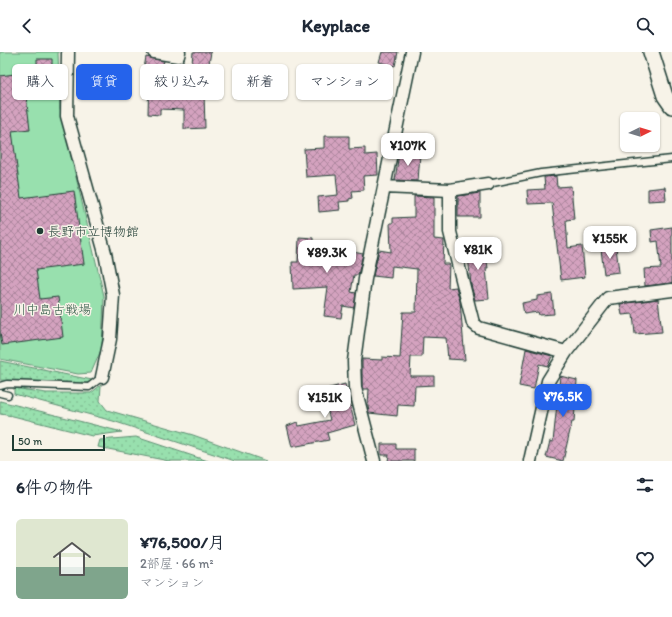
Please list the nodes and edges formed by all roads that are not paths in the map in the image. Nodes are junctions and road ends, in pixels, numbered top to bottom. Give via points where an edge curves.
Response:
1 (68, 52) edge
2 (154, 52) edge
3 (179, 52) edge
4 (412, 52) edge
5 (651, 52) edge
6 (672, 106) edge
7 (672, 159) edge
8 (488, 184) joint
9 (384, 187) junction
10 (450, 190) junction
11 (672, 290) edge
12 (566, 352) junction
13 (102, 377) joint
14 (0, 386) edge
15 (0, 393) edge
16 (8, 395) dead end
17 (374, 461) edge
18 (530, 461) edge

1 - 13 street via 67,116 105,253 113,295 110,339
2 - 3 street via 178,56
4 - 9 street
5 - 6 street via 665,96
7 - 8 lane via 541,173
8 - 10 street
9 - 10 street
9 - 17 street via 365,279 354,361 355,388
10 - 12 street via 450,232 473,323 479,328
11 - 12 street via 608,298
12 - 18 street via 548,381
13 - 14 lane via 89,387 7,384
15 - 16 lane

